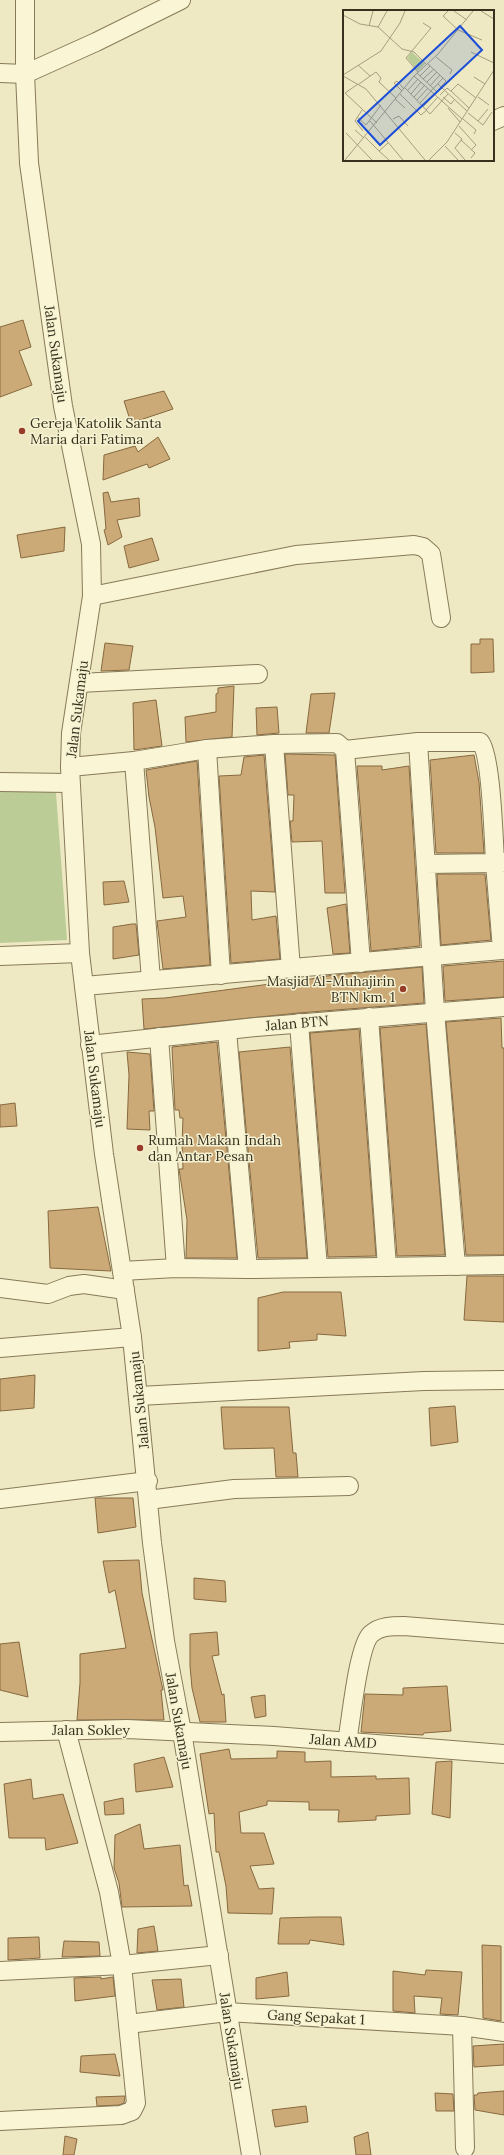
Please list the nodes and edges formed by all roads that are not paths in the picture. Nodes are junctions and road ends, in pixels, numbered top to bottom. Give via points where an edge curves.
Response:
1 (25, 0) edge
2 (181, 0) edge
3 (0, 73) edge
4 (25, 74) junction
5 (504, 116) edge
6 (494, 121) edge
7 (92, 596) junction
8 (441, 618) dead end
9 (258, 674) dead end
10 (79, 683) junction
11 (418, 742) junction
12 (274, 744) junction
13 (207, 749) junction
14 (345, 750) junction
15 (134, 761) junction
16 (69, 775) junction
17 (0, 782) edge
18 (500, 862) edge
19 (426, 864) junction
20 (503, 950) edge
21 (80, 953) junction
22 (0, 956) edge
23 (432, 956) junction
24 (361, 963) junction
25 (291, 969) junction
26 (221, 975) junction
27 (151, 980) junction
28 (84, 986) junction
29 (504, 1007) edge
30 (435, 1011) junction
31 (369, 1017) junction
32 (298, 1023) junction
33 (227, 1031) junction
34 (159, 1037) junction
35 (90, 1045) junction
36 (504, 1265) edge
37 (456, 1266) junction
38 (387, 1267) junction
39 (176, 1268) junction
40 (318, 1268) junction
41 (248, 1269) junction
42 (122, 1271) junction
43 (0, 1288) edge
44 (125, 1290) junction
45 (132, 1337) junction
46 (0, 1348) edge
47 (504, 1380) edge
48 (139, 1396) junction
49 (148, 1480) junction
50 (349, 1486) dead end
51 (0, 1499) edge
52 (148, 1500) junction
53 (504, 1634) edge
54 (66, 1730) junction
55 (0, 1732) edge
56 (182, 1732) junction
57 (347, 1742) junction
58 (504, 1754) edge
59 (219, 1955) junction
60 (122, 1965) junction
61 (0, 1971) edge
62 (226, 2012) junction
63 (128, 2024) junction
64 (462, 2026) junction
65 (504, 2032) edge
66 (0, 2121) edge
67 (465, 2148) dead end
68 (251, 2155) edge

1 - 4 street, Jalan Sukamaju
2 - 4 street
3 - 4 street
4 - 7 street, Jalan Sukamaju via 29,163 63,406 91,544
5 - 6 street
7 - 8 street via 296,555 414,546 424,547 431,554
7 - 10 street, Jalan Sukamaju
9 - 10 street
10 - 16 street, Jalan Sukamaju via 71,733
11 - 14 street
11 - 18 street via 471,741 483,745
11 - 19 street
12 - 13 street
12 - 14 street via 337,743
12 - 25 street
13 - 15 street
13 - 26 street
14 - 24 street
15 - 16 street
15 - 27 street
16 - 17 street
16 - 21 street, Jalan Sukamaju
18 - 19 street
18 - 20 street
19 - 23 street
20 - 23 street
21 - 22 street
21 - 28 street, Jalan Sukamaju
23 - 24 street
23 - 30 street
24 - 25 street
25 - 26 street
26 - 27 street
27 - 28 street
28 - 35 street, Jalan Sukamaju
29 - 30 street, Jalan BTN
30 - 31 street, Jalan BTN
30 - 37 street
31 - 32 street, Jalan BTN
31 - 38 street
32 - 33 street, Jalan BTN
32 - 40 street
33 - 34 street, Jalan BTN
33 - 41 street
34 - 35 street, Jalan BTN
34 - 39 street
35 - 42 street, Jalan Sukamaju
36 - 37 street
37 - 38 street
38 - 40 street
39 - 41 street
39 - 42 street
40 - 41 street
42 - 44 street, Jalan Sukamaju
43 - 44 street via 48,1294 69,1286 84,1284
44 - 45 street, Jalan Sukamaju
45 - 46 street
45 - 48 street, Jalan Sukamaju
47 - 48 street via 424,1381
48 - 49 street, Jalan Sukamaju
49 - 51 street
49 - 52 street, Jalan Sukamaju
50 - 52 street via 234,1489
52 - 56 street, Jalan Sukamaju via 164,1641
53 - 57 street via 404,1626 388,1626 372,1633 363,1648
54 - 55 street, Jalan Sokley
54 - 56 street, Jalan Sokley via 128,1729
54 - 60 street via 101,1857
56 - 57 street, Jalan AMD
56 - 59 street, Jalan Sukamaju
57 - 58 street, Jalan AMD
59 - 60 street
59 - 62 street, Jalan Sukamaju
60 - 61 street
60 - 63 street
62 - 63 street, Gang Sepakat 1
62 - 64 street, Gang Sepakat 1
62 - 68 street, Jalan Sukamaju
63 - 66 street via 137,2098 132,2111 121,2116
64 - 65 street, Gang Sepakat 1
64 - 67 street

